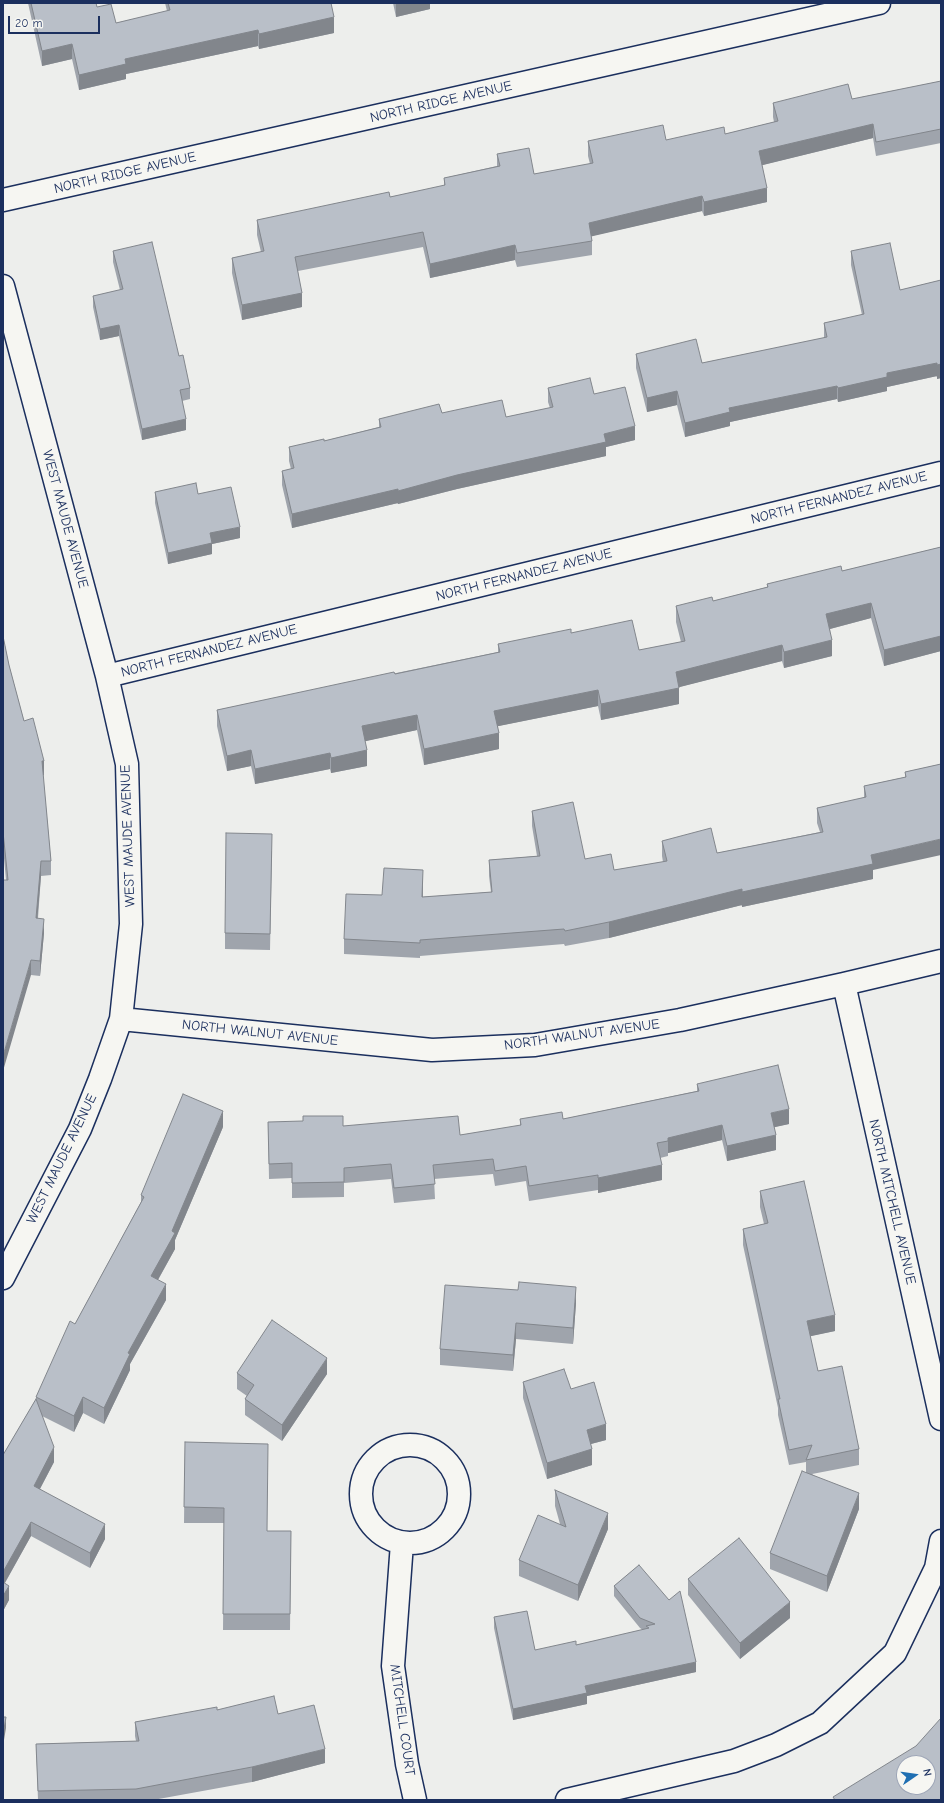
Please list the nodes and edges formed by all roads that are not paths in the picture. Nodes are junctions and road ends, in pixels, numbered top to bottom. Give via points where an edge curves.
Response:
1 (879, 3) edge
2 (3, 200) edge
3 (3, 286) edge
4 (941, 473) edge
5 (107, 676) junction
6 (941, 961) edge
7 (844, 984) junction
8 (121, 1019) junction
9 (3, 1278) edge
10 (941, 1419) edge
11 (941, 1541) edge
12 (402, 1543) junction
13 (415, 1800) edge
14 (567, 1800) edge

1 - 2 street, NORTH RIDGE AVENUE
3 - 5 street, WEST MAUDE AVENUE
4 - 5 street, NORTH FERNANDEZ AVENUE
5 - 8 street, WEST MAUDE AVENUE via 127,764 131,924
6 - 7 street, NORTH WALNUT AVENUE
7 - 8 street, NORTH WALNUT AVENUE via 594,1036 535,1045 486,1048 432,1050
7 - 10 street, NORTH MITCHELL AVENUE
8 - 9 street, WEST MAUDE AVENUE via 80,1129
11 - 14 street via 936,1568 895,1653 820,1723 776,1745 734,1761
12 - 12 street via 419,1542 435,1537 448,1526 458,1502 458,1484 452,1468 440,1455 425,1447 391,1448 377,1457 363,1479 361,1496 364,1513 374,1528 387,1538
12 - 13 street, MITCHELL COURT via 393,1666 407,1764

